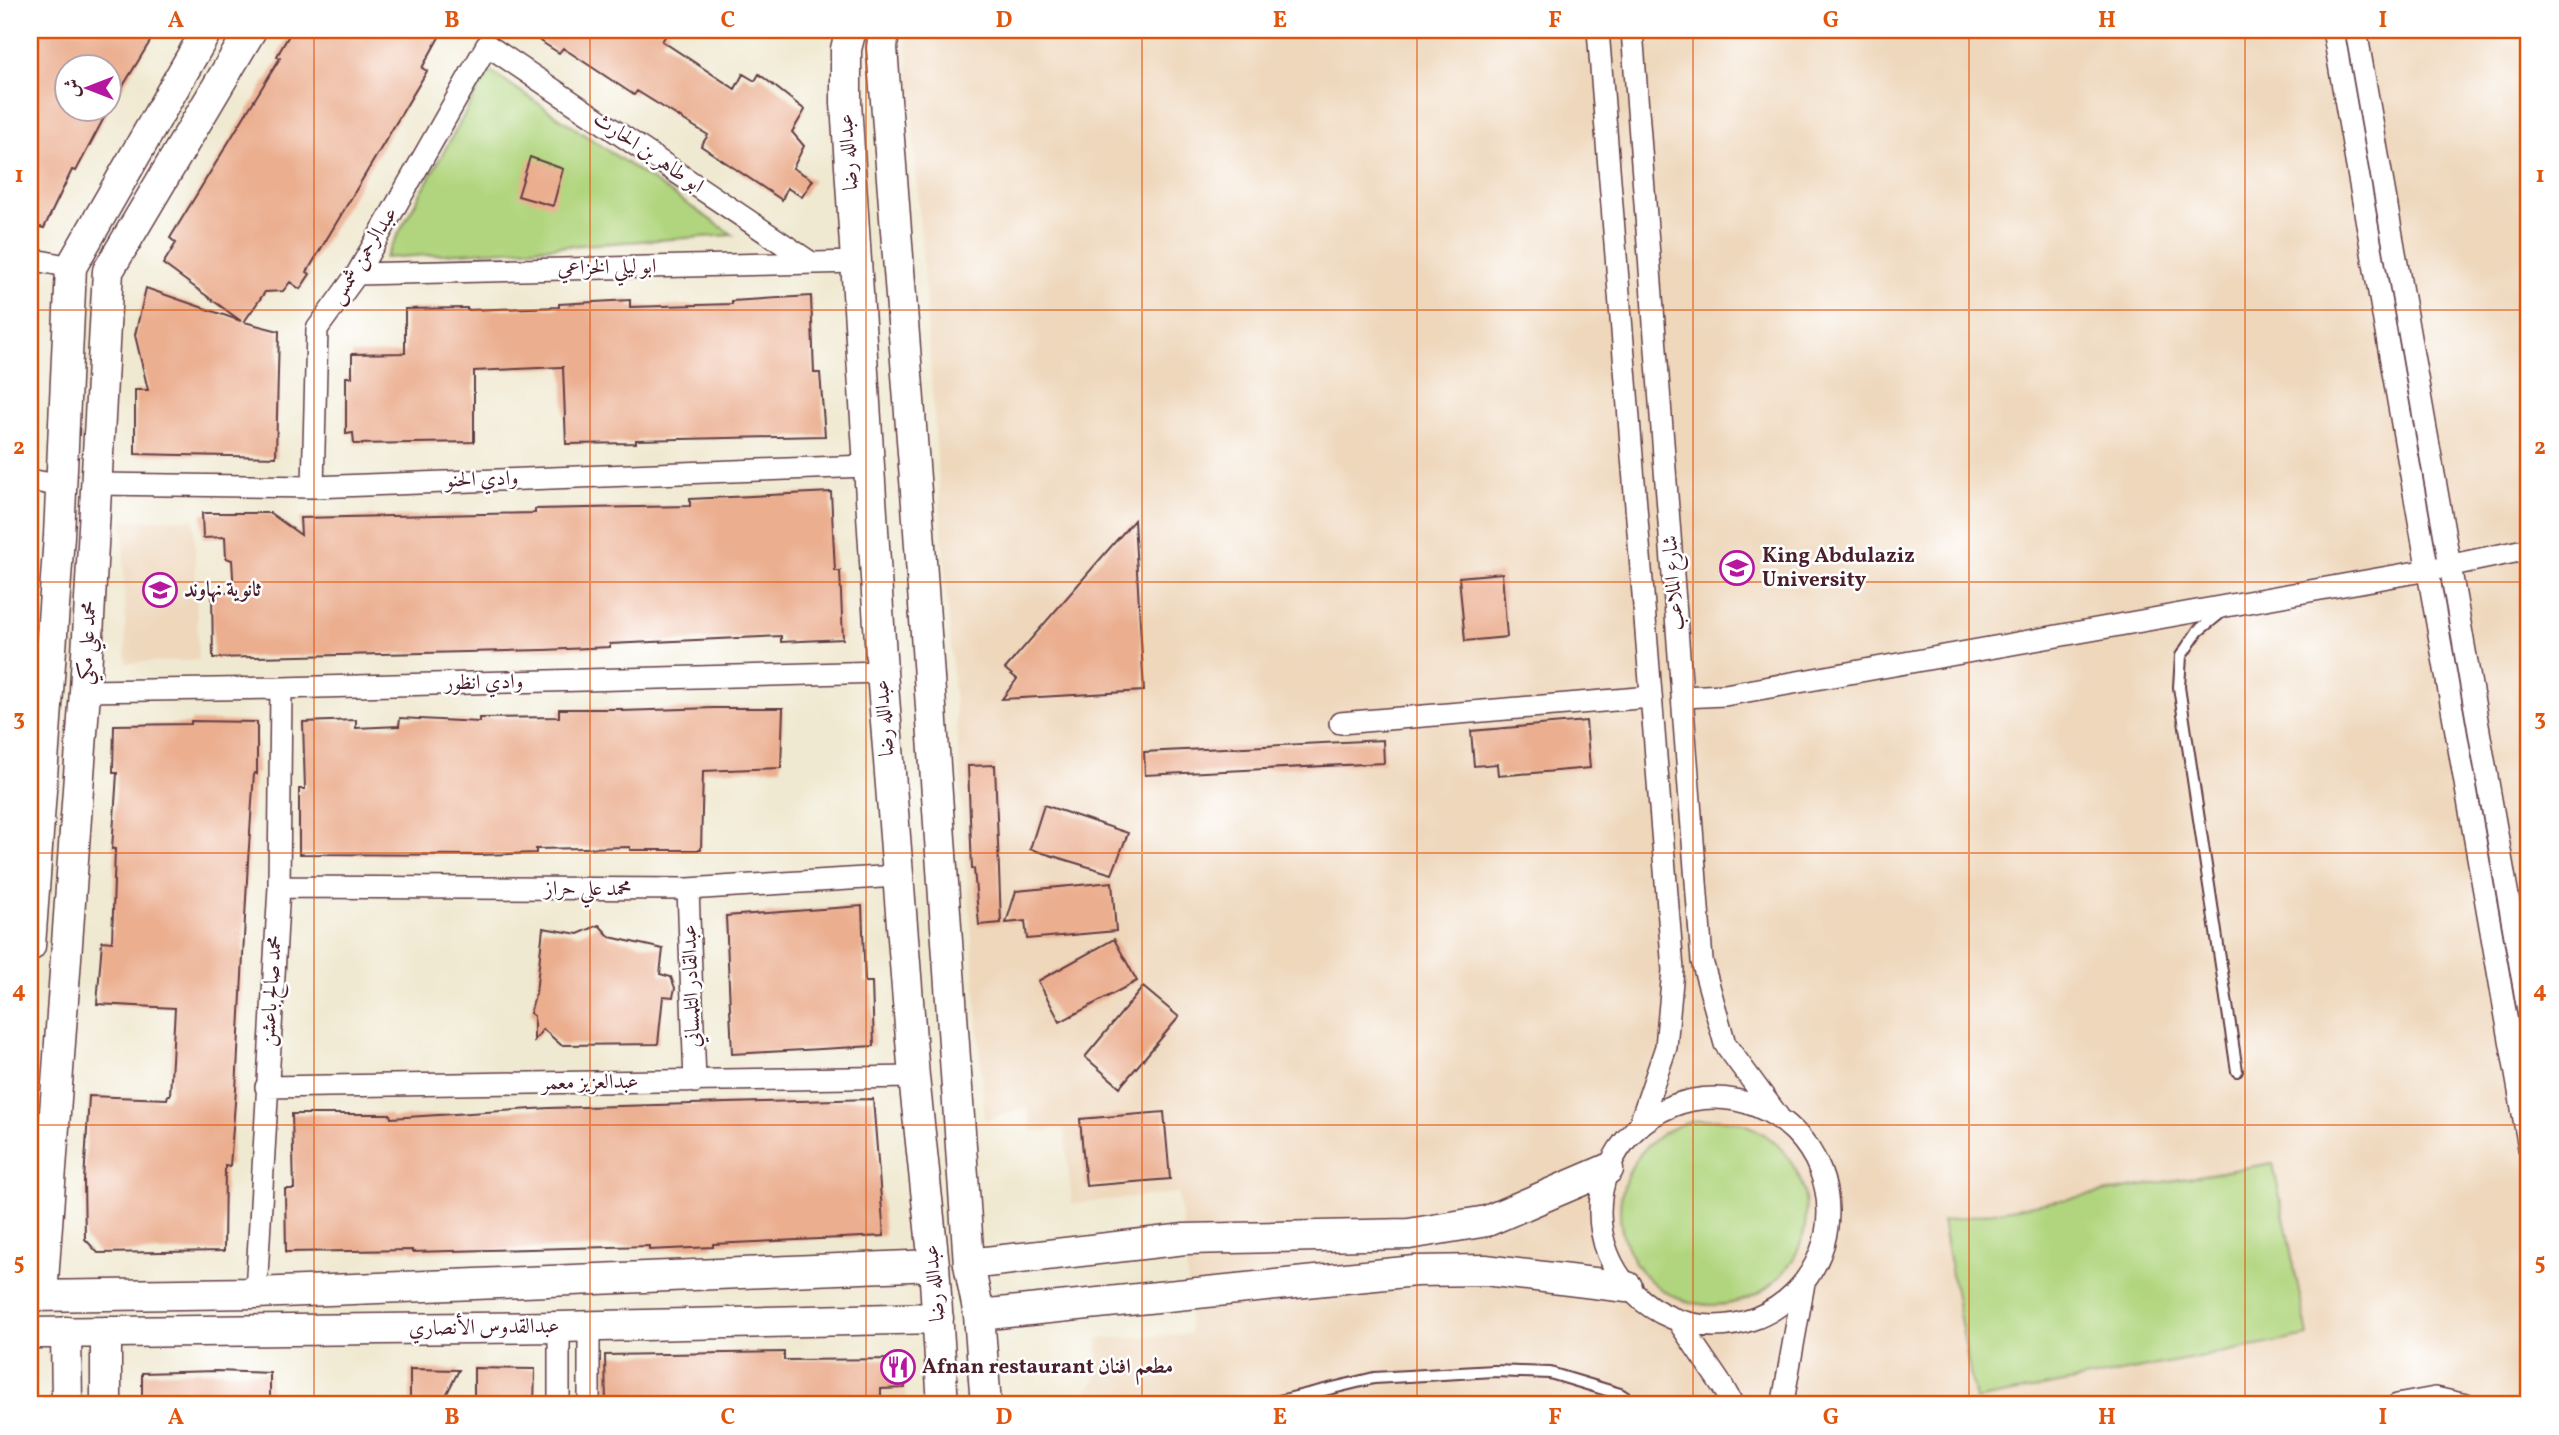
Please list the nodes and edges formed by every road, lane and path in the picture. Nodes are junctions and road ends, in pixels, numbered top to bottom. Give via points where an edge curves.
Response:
1 (207, 30) edge
2 (251, 30) edge
3 (1598, 30) edge
4 (1632, 30) edge
5 (2333, 30) edge
6 (2356, 30) edge
7 (841, 36) edge
8 (883, 39) edge
9 (487, 44) joint
10 (30, 259) edge
11 (810, 262) junction
12 (856, 262) junction
13 (71, 267) junction
14 (357, 274) junction
15 (867, 466) junction
16 (30, 480) edge
17 (97, 484) junction
18 (61, 486) junction
19 (313, 487) junction
20 (59, 536) junction
21 (93, 538) junction
22 (2529, 549) edge
23 (2449, 566) junction
24 (2428, 570) junction
25 (2229, 606) junction
26 (882, 673) junction
27 (281, 688) junction
28 (85, 691) junction
29 (1651, 697) junction
30 (1682, 697) junction
31 (1340, 723) dead end
32 (897, 876) junction
33 (279, 887) junction
34 (688, 889) junction
35 (30, 946) edge
36 (2529, 1016) edge
37 (2237, 1071) dead end
38 (914, 1077) junction
39 (695, 1082) junction
40 (266, 1087) junction
41 (1778, 1116) junction
42 (1639, 1126) junction
43 (2529, 1148) edge
44 (1608, 1169) junction
45 (969, 1264) junction
46 (934, 1265) junction
47 (1804, 1283) junction
48 (1627, 1287) junction
49 (256, 1293) junction
50 (36, 1296) edge
51 (979, 1315) junction
52 (938, 1318) junction
53 (1678, 1321) junction
54 (589, 1326) junction
55 (559, 1327) junction
56 (66, 1332) junction
57 (106, 1332) junction
58 (30, 1333) edge
59 (67, 1405) edge
60 (106, 1405) edge
61 (559, 1405) edge
62 (589, 1405) edge
63 (943, 1405) edge
64 (986, 1405) edge
65 (1263, 1405) edge
66 (1637, 1405) edge
67 (1733, 1405) edge
68 (1786, 1405) edge
69 (2397, 1405) edge
70 (2466, 1405) edge

1 - 13 street, محمد علي مكي
2 - 17 street, محمد علي مكي via 108,271
3 - 29 street, شارع الملاعب
4 - 30 street, شارع الملاعب
5 - 24 street
6 - 23 street
7 - 8 street
7 - 12 street, عبدالله رضا
8 - 45 street, عبدالله رضا
9 - 11 street, ابو طاهر بن الحارث
9 - 14 street, عبدالرحمن شمس
10 - 13 street
11 - 12 street, ابو ليلي الخزاعي
11 - 14 street, ابو ليلي الخزاعي
12 - 15 street, عبدالله رضا
13 - 18 street, محمد علي مكي
14 - 19 street, عبدالرحمن شمس via 317,329
15 - 19 street, وادي الحنو
15 - 26 street, عبدالله رضا
16 - 18 street
17 - 19 street, وادي الحنو
17 - 21 street, محمد علي مكي
18 - 20 street, محمد علي مكي
20 - 21 street
20 - 35 street, محمد علي مكي
21 - 28 street, محمد علي مكي
22 - 23 street
23 - 24 street
23 - 36 street
24 - 25 street
24 - 43 street
25 - 30 street via 1725,695
25 - 37 lane via 2199,631 2181,656 2179,687
26 - 27 street, وادي انظور
26 - 32 street, عبدالله رضا
27 - 28 street, وادي انظور
27 - 33 street, محمد صالح باعشن
28 - 50 street, محمد علي مكي
29 - 31 street
29 - 42 street, شارع الملاعب via 1673,970 1666,1047
30 - 41 street, شارع الملاعب via 1702,961 1725,1044
32 - 34 street, محمد علي حراز
32 - 38 street, عبدالله رضا
33 - 34 street, محمد علي حراز
33 - 40 street, محمد صالح باعشن
34 - 39 street, عبدالقادر التلمساني
38 - 39 street, عبدالعزيز معمر
38 - 46 street, عبدالله رضا
39 - 40 street, عبدالعزيز معمر
40 - 49 street, محمد صالح باعشن
41 - 42 street via 1744,1101 1707,1097 1670,1106
41 - 47 street via 1805,1142 1823,1175 1827,1200 1823,1250
42 - 44 street
44 - 45 street via 1488,1221 1409,1234 1185,1239
44 - 48 street via 1601,1199 1601,1231
45 - 51 street, عبدالله رضا
46 - 49 street, عبدالقدوس الأنصاري
46 - 52 street, عبدالله رضا
47 - 53 street via 1779,1307 1747,1322 1713,1327
47 - 68 street
48 - 51 street via 1485,1270 1415,1271
48 - 53 street via 1650,1307
49 - 50 street, عبدالقدوس الأنصاري
51 - 64 street, عبدالله رضا
52 - 54 street, عبدالقدوس الأنصاري
52 - 63 street, عبدالله رضا
53 - 67 street
54 - 55 street, عبدالقدوس الأنصاري
54 - 62 street
55 - 57 street, عبدالقدوس الأنصاري
55 - 61 street
56 - 57 street, عبدالقدوس الأنصاري
56 - 58 street, عبدالقدوس الأنصاري
56 - 59 street
57 - 60 street
65 - 66 lane via 1374,1378 1494,1371 1550,1373 1620,1394
69 - 70 street via 2435,1398

